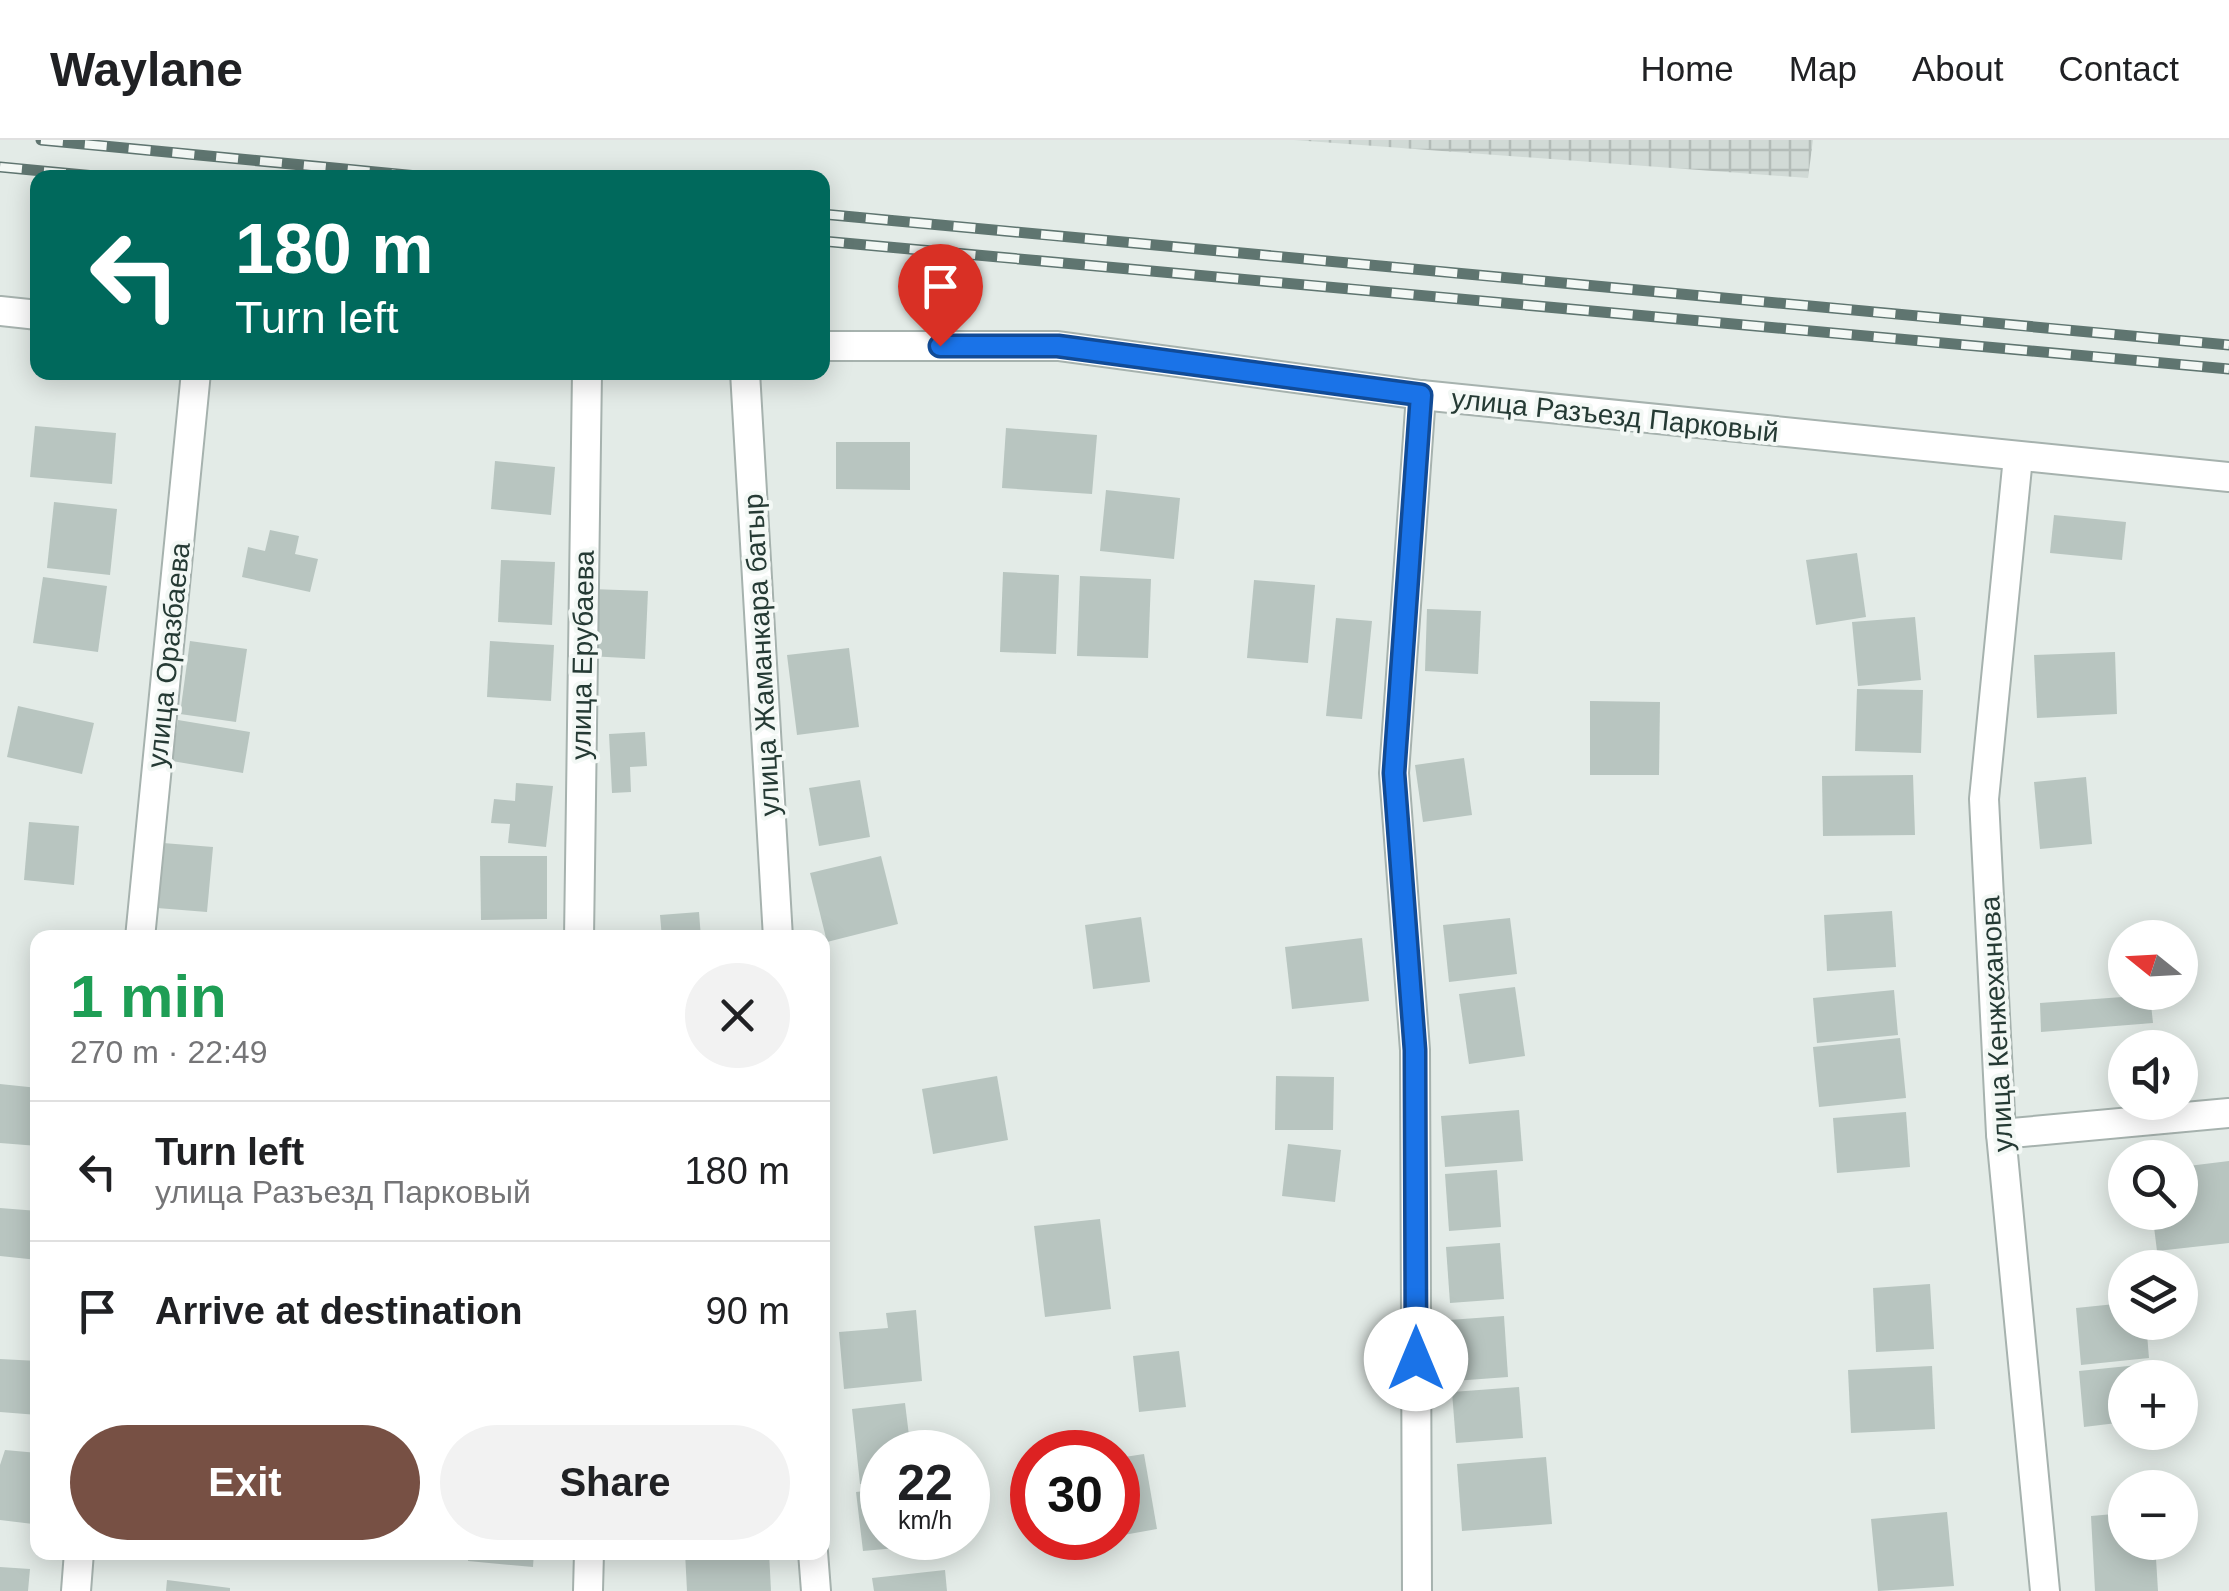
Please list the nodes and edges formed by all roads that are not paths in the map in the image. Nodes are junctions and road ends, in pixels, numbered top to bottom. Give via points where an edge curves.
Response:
1 (0, 311) edge
2 (30, 313) edge
3 (830, 346) edge
4 (195, 380) edge
5 (587, 380) edge
6 (744, 380) edge
7 (1421, 395) junction
8 (2018, 457) junction
9 (2229, 476) edge
10 (141, 930) edge
11 (579, 930) edge
12 (778, 930) edge
13 (2229, 1113) edge
14 (2001, 1134) junction
15 (79, 1560) edge
16 (590, 1560) edge
17 (814, 1560) edge
18 (76, 1591) edge
19 (588, 1591) edge
20 (816, 1591) edge
21 (1417, 1591) edge
22 (2045, 1591) edge

1 - 2 street
3 - 7 street, улица Разъезд Парковый via 1058,346
4 - 10 street, улица Оразбаева
5 - 11 street, улица Ерубаева
6 - 12 street, улица Жаманкара батыр
7 - 8 street, улица Разъезд Парковый
7 - 21 street via 1394,773 1415,1050
8 - 9 street, улица Разъезд Парковый
8 - 14 street, улица Кенжеханова via 1984,799
13 - 14 street
14 - 22 street, улица Кенжеханова
15 - 18 street
16 - 19 street
17 - 20 street

